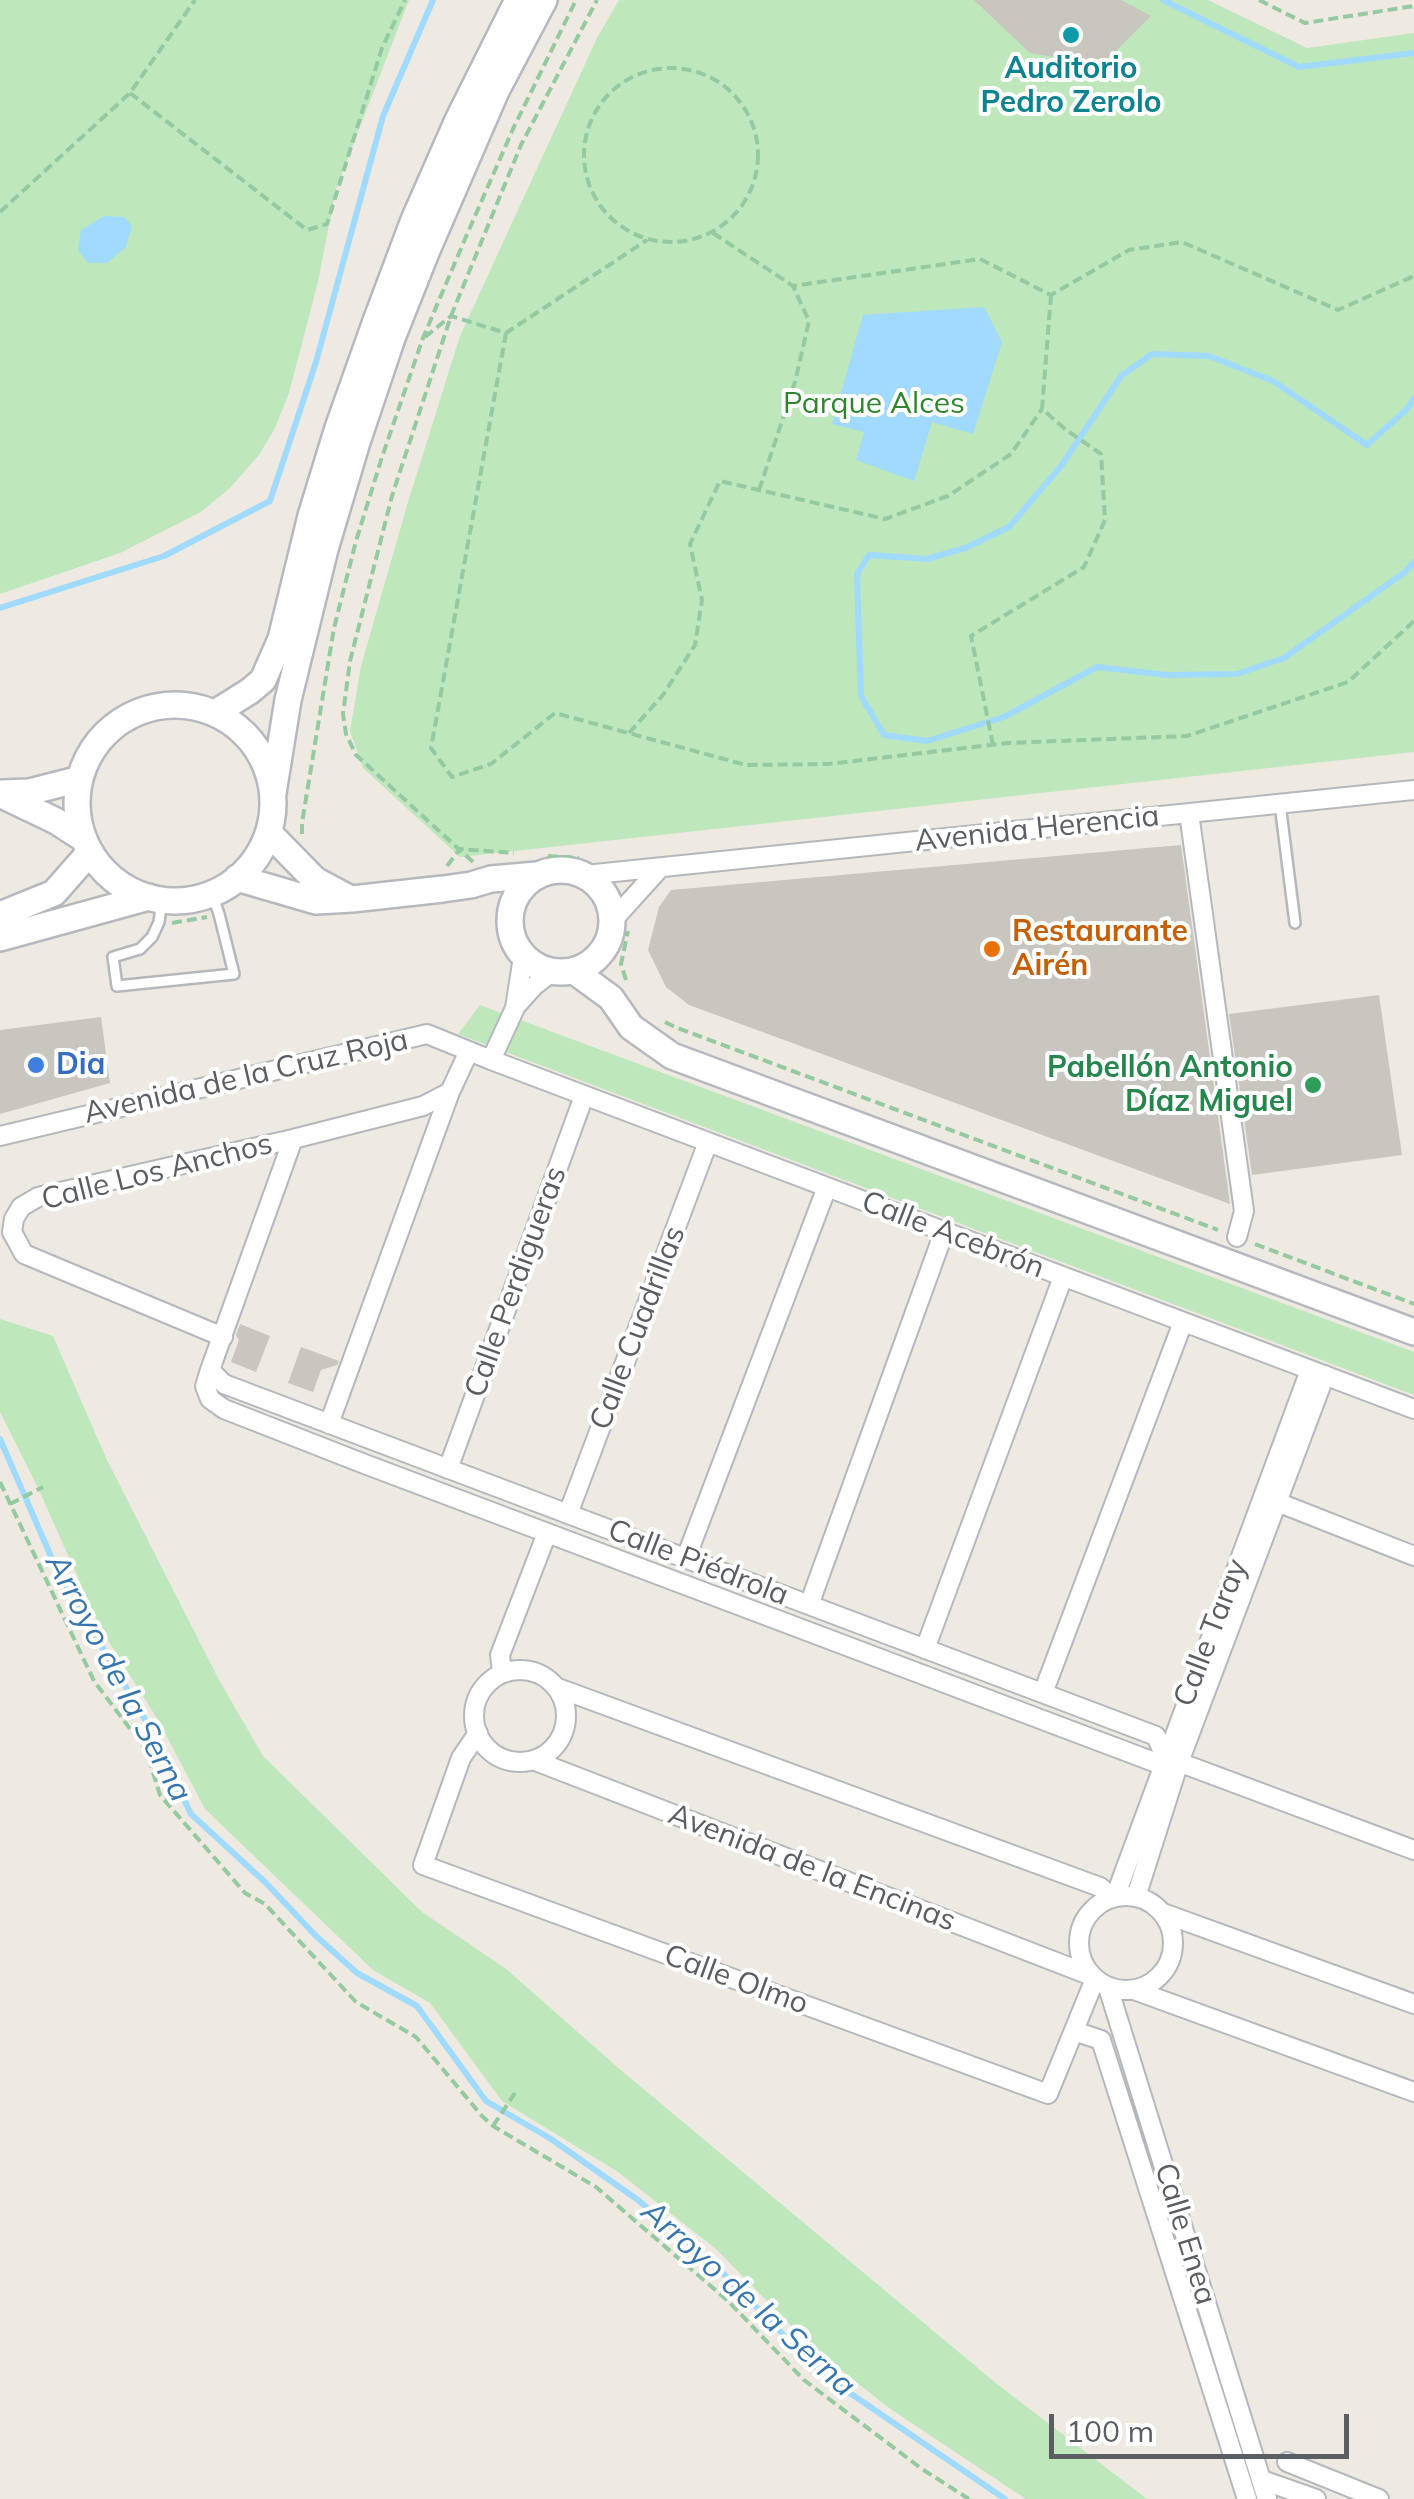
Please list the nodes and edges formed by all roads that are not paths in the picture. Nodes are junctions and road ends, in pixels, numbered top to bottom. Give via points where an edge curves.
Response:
1 (518, 0) edge
2 (544, 0) edge
3 (215, 713) junction
4 (80, 779) junction
5 (1414, 790) edge
6 (273, 793) junction
7 (0, 794) edge
8 (1280, 804) junction
9 (1189, 813) junction
10 (269, 834) junction
11 (87, 846) junction
12 (539, 865) junction
13 (589, 866) junction
14 (660, 868) junction
15 (237, 878) junction
16 (481, 882) junction
17 (212, 894) junction
18 (155, 898) junction
19 (352, 899) junction
20 (511, 908) junction
21 (0, 915) edge
22 (1295, 923) dead end
23 (620, 926) junction
24 (0, 938) edge
25 (606, 948) junction
26 (524, 957) junction
27 (563, 972) junction
28 (620, 993) junction
29 (515, 1008) junction
30 (469, 1052) junction
31 (491, 1060) junction
32 (450, 1092) junction
33 (584, 1096) junction
34 (0, 1136) edge
35 (293, 1139) junction
36 (708, 1142) junction
37 (827, 1188) junction
38 (944, 1232) junction
39 (1236, 1238) road end
40 (1063, 1276) junction
41 (1183, 1322) junction
42 (1414, 1332) edge
43 (223, 1337) junction
44 (210, 1370) junction
45 (1318, 1373) junction
46 (1414, 1410) edge
47 (329, 1424) junction
48 (448, 1468) junction
49 (1277, 1502) junction
50 (568, 1514) junction
51 (547, 1533) junction
52 (1414, 1556) edge
53 (686, 1558) junction
54 (808, 1605) junction
55 (926, 1649) junction
56 (502, 1673) junction
57 (558, 1688) junction
58 (1043, 1693) junction
59 (478, 1734) junction
60 (533, 1760) junction
61 (1168, 1762) junction
62 (1414, 1850) edge
63 (1113, 1897) junction
64 (1136, 1897) junction
65 (1163, 1913) junction
66 (1098, 1980) junction
67 (1134, 1990) junction
68 (1414, 2004) edge
69 (1074, 2031) junction
70 (1414, 2092) edge
71 (1287, 2462) dead end
72 (1264, 2490) edge
73 (1247, 2499) edge
74 (1316, 2499) edge
75 (1380, 2499) edge

1 - 3 main road via 458,120 376,321 311,516 281,639 263,680
2 - 6 main road via 496,91 392,338 325,548
3 - 4 main road via 188,705 132,714 108,730
3 - 6 main road via 261,754
4 - 7 main road
4 - 11 main road via 77,810
5 - 8 street, Avenida Herencia
6 - 10 main road
7 - 11 main road via 56,821
8 - 9 street, Avenida Herencia
8 - 22 lane
9 - 14 street, Avenida Herencia
9 - 39 street via 1244,1211
10 - 15 main road
10 - 19 main road via 314,880
11 - 18 main road via 115,880
11 - 21 main road via 54,892
12 - 13 main road
12 - 16 main road
12 - 20 main road
13 - 14 street, Avenida Herencia
13 - 23 main road
14 - 23 street
15 - 17 main road
15 - 19 main road via 316,900
16 - 19 main road
16 - 20 main road
17 - 18 main road
17 - 18 lane via 234,974 117,986 114,957 140,949 152,937
18 - 24 main road
20 - 26 main road via 514,942
23 - 25 main road
25 - 27 main road via 592,963
25 - 28 main road
26 - 27 main road via 536,967
26 - 29 street
27 - 28 main road
27 - 29 street via 534,986
28 - 42 main road via 631,1028 672,1056
29 - 31 street
30 - 31 street, Avenida de la Cruz Roja
30 - 32 street
30 - 34 street, Avenida de la Cruz Roja via 427,1034
31 - 33 street, Calle Acebrón
32 - 35 street, Calle Los Anchos via 424,1106
32 - 47 street
33 - 36 street, Calle Acebrón
33 - 48 street, Calle Perdigueras
35 - 43 street
35 - 43 street, Calle Los Anchos via 38,1197 14,1219 12,1232 24,1254
36 - 37 street, Calle Acebrón
36 - 50 street, Calle Cuadrillas
37 - 38 street, Calle Acebrón
37 - 53 street
38 - 40 street, Calle Acebrón
38 - 54 street
40 - 41 street, Calle Acebrón
40 - 55 street
41 - 45 street, Calle Acebrón
41 - 58 street
43 - 44 street
44 - 47 street, Calle Piédrola via 224,1384
44 - 51 street via 210,1399 224,1409
45 - 46 street, Calle Acebrón
45 - 49 street, Calle Taray
45 - 61 street, Calle Taray
47 - 48 street, Calle Piédrola
48 - 50 street, Calle Piédrola
49 - 52 street
49 - 61 street, Calle Taray
50 - 53 street, Calle Piédrola
51 - 56 street via 500,1655
51 - 61 street
53 - 54 street, Calle Piédrola
54 - 55 street, Calle Piédrola
55 - 58 street, Calle Piédrola
56 - 57 street via 532,1672
56 - 59 street via 480,1692
57 - 60 street via 566,1722 548,1752
57 - 63 street
58 - 61 street, Calle Piédrola via 1156,1736
59 - 60 street via 500,1757
59 - 69 street, Calle Olmo via 461,1758 424,1865 1048,2094
60 - 66 street, Avenida de la Encinas
61 - 62 street
61 - 63 street, Calle Taray
61 - 64 street, Calle Taray
63 - 64 street
63 - 66 street via 1096,1906 1078,1942 1082,1962
64 - 65 street
65 - 67 street via 1173,1936 1170,1960 1156,1980
65 - 68 street
66 - 67 street
66 - 69 street
66 - 72 street, Calle Enea
67 - 70 street
69 - 73 street via 1101,2040
71 - 75 street
72 - 74 street, Calle Enea

